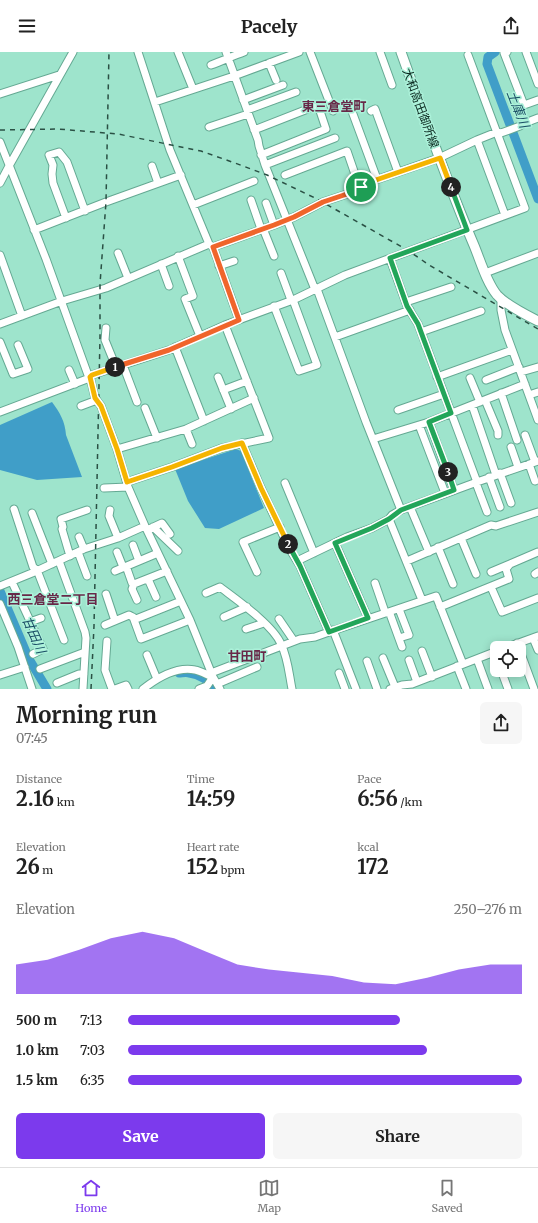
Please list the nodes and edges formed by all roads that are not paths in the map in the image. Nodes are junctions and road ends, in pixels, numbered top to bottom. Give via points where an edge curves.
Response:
1 (73, 52) edge
2 (138, 52) edge
3 (178, 52) edge
4 (244, 52) edge
5 (300, 52) edge
6 (310, 52) edge
7 (380, 52) edge
8 (401, 52) edge
9 (507, 52) edge
10 (526, 52) edge
11 (468, 55) dead end
12 (227, 56) edge
13 (269, 63) junction
14 (211, 65) dead end
15 (59, 75) junction
16 (234, 76) junction
17 (276, 80) dead end
18 (538, 84) edge
19 (283, 85) dead end
20 (392, 85) dead end
21 (193, 89) junction
22 (1, 92) edge
23 (296, 92) dead end
24 (243, 100) junction
25 (538, 100) edge
26 (154, 102) junction
27 (350, 106) dead end
28 (371, 110) dead end
29 (333, 111) dead end
30 (247, 112) junction
31 (538, 118) edge
32 (208, 127) dead end
33 (254, 130) junction
34 (497, 132) junction
35 (334, 138) dead end
36 (477, 140) junction
37 (0, 142) edge
38 (261, 155) junction
39 (440, 158) junction
40 (265, 165) junction
41 (9, 166) junction
42 (152, 166) dead end
43 (398, 172) junction
44 (180, 175) junction
45 (285, 175) dead end
46 (377, 179) junction
47 (254, 181) dead end
48 (158, 183) junction
49 (0, 184) edge
50 (234, 185) dead end
51 (361, 187) junction
52 (251, 200) dead end
53 (192, 203) junction
54 (266, 203) dead end
55 (85, 211) junction
56 (505, 216) junction
57 (66, 218) junction
58 (287, 220) junction
59 (274, 225) junction
60 (263, 229) junction
61 (34, 230) junction
62 (467, 230) junction
63 (211, 245) junction
64 (118, 253) dead end
65 (538, 253) edge
66 (0, 255) edge
67 (178, 256) junction
68 (274, 256) dead end
69 (390, 258) junction
70 (234, 261) dead end
71 (161, 264) junction
72 (219, 266) junction
73 (281, 273) dead end
74 (485, 273) junction
75 (128, 278) junction
76 (170, 286) dead end
77 (451, 287) dead end
78 (317, 289) junction
79 (500, 298) junction
80 (292, 300) junction
81 (62, 301) junction
82 (406, 302) junction
83 (274, 306) junction
84 (410, 310) junction
85 (481, 312) dead end
86 (22, 316) junction
87 (239, 320) junction
88 (538, 321) edge
89 (0, 324) edge
90 (225, 325) junction
91 (106, 328) dead end
92 (421, 332) junction
93 (200, 336) junction
94 (335, 337) junction
95 (0, 342) edge
96 (18, 345) dead end
97 (175, 347) junction
98 (512, 350) junction
99 (120, 366) junction
100 (538, 367) edge
101 (69, 370) dead end
102 (520, 370) junction
103 (90, 377) junction
104 (218, 377) dead end
105 (438, 377) junction
106 (470, 378) dead end
107 (486, 380) dead end
108 (247, 381) junction
109 (75, 384) junction
110 (525, 384) junction
111 (223, 390) junction
112 (538, 392) edge
113 (501, 393) junction
114 (444, 394) junction
115 (529, 395) junction
116 (254, 398) junction
117 (97, 400) junction
118 (483, 400) junction
119 (137, 402) dead end
120 (472, 405) junction
121 (81, 406) dead end
122 (145, 408) dead end
123 (231, 409) junction
124 (398, 410) dead end
125 (0, 412) edge
126 (451, 413) junction
127 (538, 420) edge
128 (204, 421) junction
129 (429, 422) junction
130 (419, 425) junction
131 (186, 429) junction
132 (498, 435) dead end
133 (525, 435) dead end
134 (157, 438) junction
135 (373, 439) junction
136 (517, 440) dead end
137 (242, 443) junction
138 (192, 444) dead end
139 (511, 448) dead end
140 (117, 449) junction
141 (534, 462) edge
142 (518, 467) junction
143 (495, 475) junction
144 (535, 481) dead end
145 (477, 482) junction
146 (285, 483) dead end
147 (128, 484) junction
148 (104, 488) dead end
149 (454, 490) junction
150 (445, 493) junction
151 (511, 503) dead end
152 (410, 507) junction
153 (500, 507) dead end
154 (14, 509) dead end
155 (87, 510) dead end
156 (110, 510) dead end
157 (401, 510) junction
158 (487, 512) dead end
159 (538, 512) edge
160 (32, 513) dead end
161 (389, 519) junction
162 (280, 527) junction
163 (149, 528) junction
164 (170, 534) dead end
165 (79, 537) dead end
166 (118, 538) junction
167 (461, 538) junction
168 (335, 543) junction
169 (133, 545) dead end
170 (438, 547) junction
171 (81, 551) junction
172 (178, 551) dead end
173 (117, 552) dead end
174 (429, 552) junction
175 (538, 552) edge
176 (158, 553) junction
177 (314, 553) junction
178 (70, 556) junction
179 (139, 561) junction
180 (297, 561) junction
181 (407, 561) junction
182 (55, 562) junction
183 (510, 564) junction
184 (125, 567) junction
185 (37, 570) junction
186 (115, 571) dead end
187 (167, 571) junction
188 (257, 572) dead end
189 (491, 572) dead end
190 (476, 574) dead end
191 (88, 576) dead end
192 (148, 579) junction
193 (12, 582) junction
194 (375, 583) dead end
195 (134, 584) junction
196 (453, 584) dead end
197 (0, 586) edge
198 (491, 587) junction
199 (206, 593) dead end
200 (106, 594) dead end
201 (156, 597) dead end
202 (538, 598) edge
203 (136, 600) dead end
204 (422, 600) junction
205 (181, 601) junction
206 (0, 604) edge
207 (247, 607) junction
208 (440, 607) junction
209 (399, 609) junction
210 (388, 613) junction
211 (133, 617) junction
212 (224, 617) dead end
213 (41, 618) dead end
214 (368, 618) junction
215 (279, 619) dead end
216 (190, 620) junction
217 (115, 621) junction
218 (30, 622) junction
219 (264, 623) junction
220 (105, 625) dead end
221 (246, 630) dead end
222 (331, 631) junction
223 (536, 637) edge
224 (399, 638) junction
225 (64, 640) dead end
226 (294, 641) junction
227 (524, 641) edge
228 (106, 642) dead end
229 (282, 646) junction
230 (402, 647) dead end
231 (538, 650) edge
232 (422, 651) dead end
233 (85, 652) junction
234 (33, 654) dead end
235 (147, 655) dead end
236 (490, 656) edge
237 (383, 658) dead end
238 (477, 659) junction
239 (409, 660) dead end
240 (366, 661) dead end
241 (460, 665) junction
242 (526, 666) edge
243 (25, 667) junction
244 (257, 667) dead end
245 (40, 668) dead end
246 (339, 673) dead end
247 (84, 674) junction
248 (0, 675) edge
249 (432, 676) junction
250 (504, 677) edge
251 (157, 679) junction
252 (215, 681) edge
253 (417, 682) junction
254 (58, 683) dead end
255 (397, 687) edge
256 (208, 688) edge
257 (32, 689) edge
258 (83, 689) edge
259 (114, 689) edge
260 (128, 689) edge
261 (143, 689) edge
262 (199, 689) edge
263 (292, 689) edge
264 (345, 689) edge
265 (356, 689) edge
266 (377, 689) edge
267 (466, 689) edge
268 (488, 689) edge
269 (508, 689) edge
270 (534, 689) edge

1 - 15 street
2 - 26 street
3 - 21 street
4 - 12 street
5 - 13 street
6 - 29 street
7 - 20 street
8 - 39 main road, 大和高田御所線
9 - 25 street via 504,53 524,106
10 - 18 street
11 - 34 street
12 - 14 street
12 - 16 street
13 - 16 street
13 - 17 street
15 - 22 street
15 - 41 street
16 - 21 street
16 - 24 street
19 - 24 street
21 - 26 street
23 - 30 street
24 - 30 street
26 - 44 street
27 - 46 street
28 - 43 street via 375,109
30 - 32 street
30 - 33 street
31 - 34 street via 512,129
33 - 38 street
33 - 38 street via 318,105 326,129
34 - 36 street
34 - 56 street via 525,208
35 - 40 street
36 - 39 street
36 - 56 street
37 - 41 street
38 - 40 street
39 - 43 street
39 - 62 main road, 大和高田御所線
40 - 58 street
41 - 49 street
41 - 61 street
42 - 48 street
43 - 46 street
44 - 48 street
44 - 53 street
45 - 51 street via 347,151
46 - 51 street
47 - 53 street
48 - 55 street
50 - 53 street
51 - 58 street
52 - 60 street
53 - 63 street
54 - 59 street
55 - 57 street
55 - 57 street via 67,162 59,152 49,155 53,165 53,183
56 - 62 street
57 - 61 street
58 - 59 street
58 - 78 street
59 - 60 street
60 - 63 street
60 - 68 street
61 - 81 street
62 - 69 street
62 - 74 main road, 大和高田御所線
63 - 67 street
63 - 72 street
64 - 75 street
65 - 74 street
66 - 86 street
67 - 71 street
67 - 93 street via 193,296 185,299
69 - 78 street
69 - 82 street
70 - 72 street
71 - 75 street
71 - 76 street
72 - 87 street
73 - 80 street
74 - 79 main road, 大和高田御所線
75 - 81 street via 106,288
77 - 82 street
78 - 80 street
78 - 94 street
79 - 88 main road, 大和高田御所線
79 - 98 street via 505,330
80 - 83 street
80 - 83 street via 317,365 299,371
81 - 86 street
81 - 103 street
82 - 84 street
83 - 87 street
84 - 92 street
84 - 94 street
85 - 92 street
86 - 89 street
87 - 90 street
90 - 93 street
90 - 108 street
91 - 99 street via 105,340
92 - 105 street
93 - 97 street
94 - 135 street
95 - 96 street via 13,374 28,369
97 - 99 street
97 - 128 street
98 - 102 street
98 - 105 street
99 - 103 street
99 - 119 street
100 - 102 street
101 - 109 street
102 - 107 street
102 - 110 street
103 - 109 street
103 - 117 street
104 - 111 street
105 - 114 street
106 - 118 street
108 - 111 street
108 - 116 street
109 - 125 street
110 - 113 street
110 - 115 street
111 - 123 street
112 - 115 street
113 - 118 street
113 - 136 street
114 - 124 street
114 - 126 street
115 - 127 street
116 - 123 street
116 - 137 street via 270,438
117 - 121 street
117 - 140 street
118 - 120 street
118 - 132 street
120 - 126 street
120 - 143 street
122 - 134 street
123 - 128 street
126 - 129 street
126 - 145 street
128 - 131 street
129 - 130 street
129 - 149 street
130 - 135 street
130 - 150 street
131 - 134 street
131 - 138 street
133 - 141 street
134 - 140 street
135 - 157 street
137 - 147 street via 222,448
137 - 162 street
139 - 142 street
140 - 147 street
141 - 142 street
141 - 144 street
142 - 143 street
143 - 145 street
143 - 151 street
143 - 153 street
145 - 149 street
145 - 158 street
146 - 177 street
147 - 148 street
147 - 163 street
149 - 150 street
150 - 152 street
152 - 157 street
152 - 174 street
154 - 185 street via 33,567
155 - 178 street via 60,519
156 - 166 street via 109,516
157 - 161 street
159 - 167 street via 496,526 492,525
160 - 182 street
161 - 168 street
161 - 181 street
162 - 180 street
162 - 188 street via 243,542
163 - 164 street via 162,523
163 - 166 street
163 - 172 street
163 - 176 street
165 - 171 street
166 - 171 street
167 - 170 street
167 - 190 street
168 - 177 street
168 - 214 street
169 - 179 street
170 - 174 street
170 - 196 street
171 - 178 street
171 - 191 street
173 - 184 street
174 - 181 street
175 - 183 street
176 - 179 street
176 - 187 street
177 - 180 street
178 - 182 street
179 - 184 street
180 - 222 street
181 - 204 street
182 - 185 street
182 - 233 street via 85,632
183 - 189 street
183 - 198 street via 506,569 509,579
184 - 186 street
184 - 195 street
185 - 193 street
185 - 225 street
187 - 192 street
187 - 205 street
192 - 195 street
192 - 201 street
193 - 197 street
193 - 218 street
194 - 210 street via 385,612
195 - 203 street via 132,589
198 - 202 street via 502,612
198 - 208 street
199 - 207 street via 220,587
200 - 217 street
204 - 208 street via 436,596
204 - 209 street
205 - 211 street via 136,619
205 - 216 street
206 - 243 street
207 - 212 street
207 - 219 street
208 - 241 street
209 - 210 street
209 - 224 street via 409,635
210 - 214 street
210 - 224 street
211 - 216 street via 141,639
211 - 217 street via 129,615
213 - 218 street
214 - 222 street
215 - 226 street
216 - 252 street
217 - 220 street
218 - 234 street via 42,649
219 - 221 street
219 - 229 street
222 - 226 street
222 - 265 street
223 - 227 street
223 - 231 street
224 - 230 street
226 - 229 street
228 - 259 street via 105,670
229 - 252 street
229 - 263 street
232 - 249 street
233 - 245 street
233 - 247 street
235 - 251 street
236 - 238 street
237 - 255 street
238 - 241 street
238 - 268 street
239 - 253 street
240 - 266 street
241 - 249 street
241 - 267 street
242 - 270 street
243 - 248 street
243 - 257 street
244 - 252 street
246 - 264 street
247 - 254 street
247 - 258 street
249 - 253 street
250 - 269 street
251 - 252 street via 186,669 196,670
251 - 261 street
252 - 256 street
253 - 255 street
256 - 262 street
259 - 260 street via 126,685

